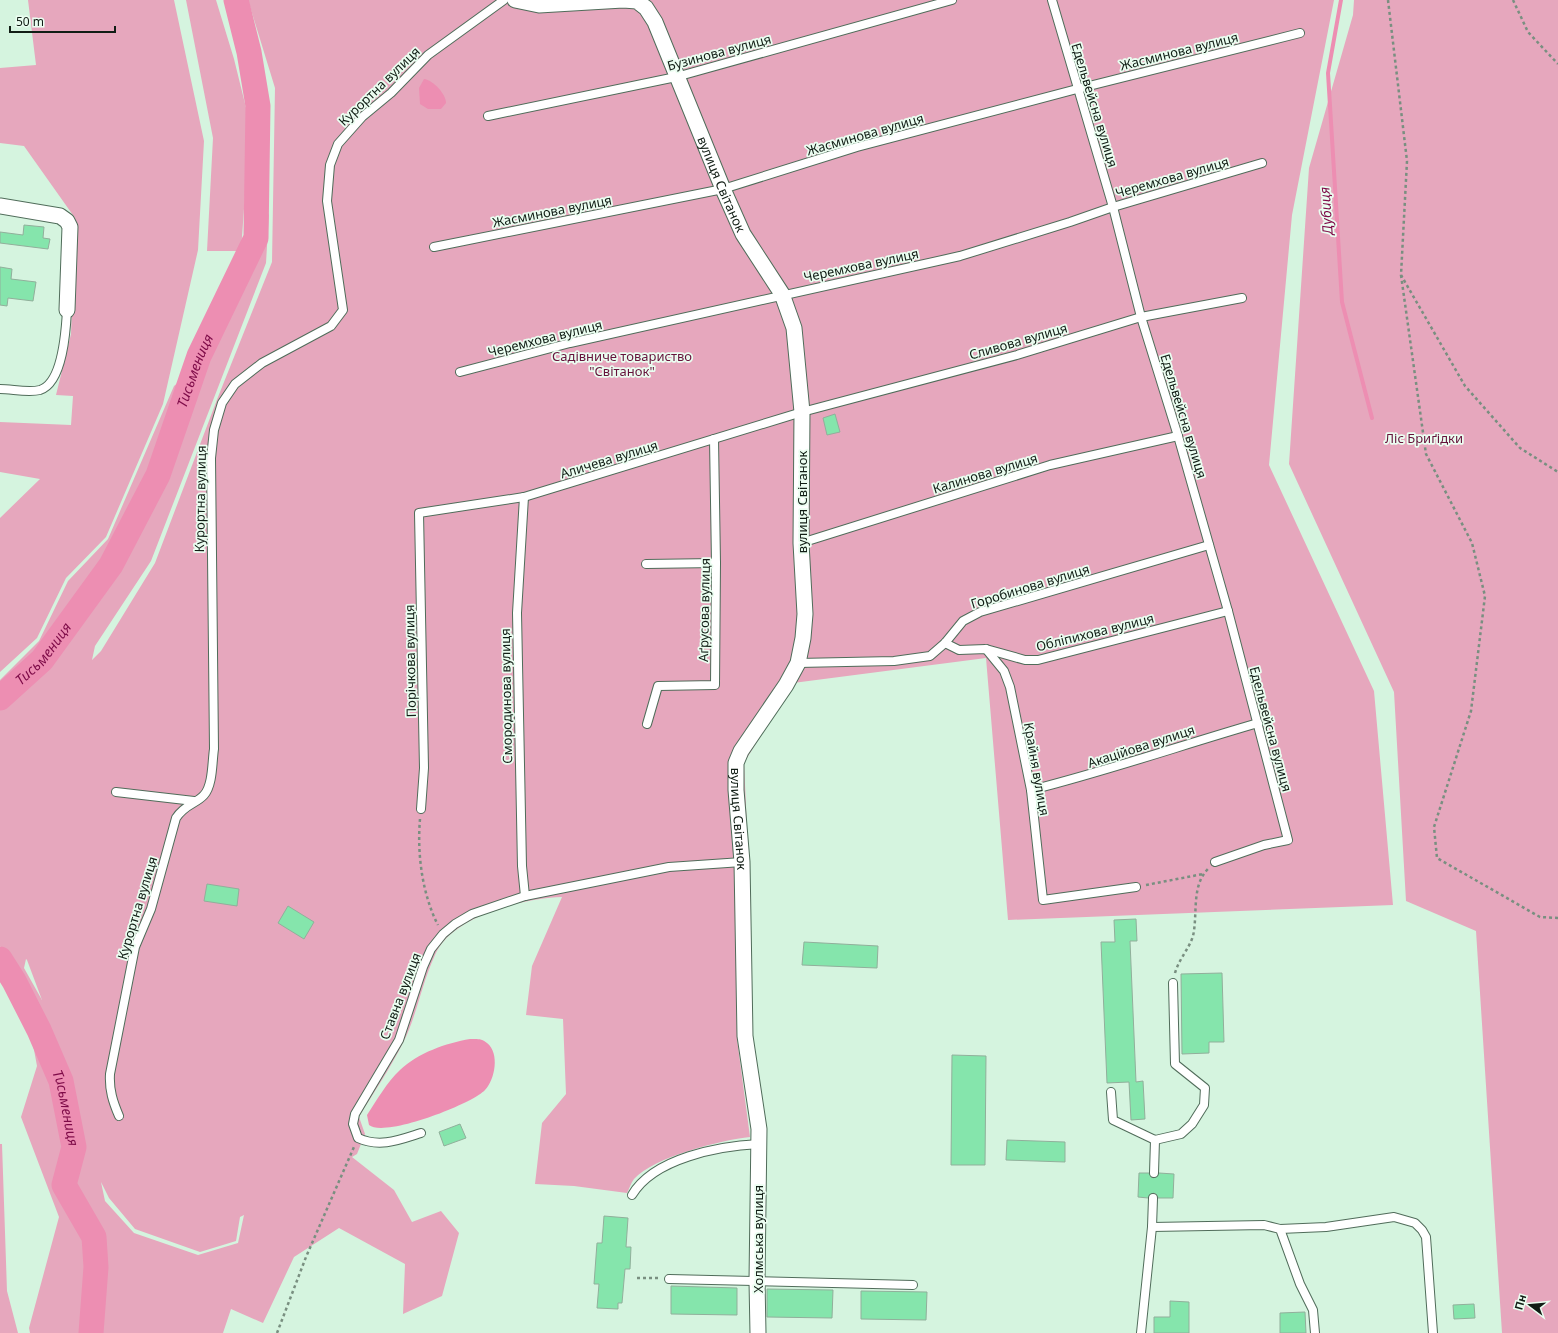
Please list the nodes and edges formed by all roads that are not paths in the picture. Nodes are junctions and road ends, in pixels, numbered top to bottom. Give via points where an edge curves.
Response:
1 (504, 0) edge
2 (952, 0) edge
3 (1052, 0) edge
4 (524, 1) edge
5 (1300, 33) dead end
6 (676, 77) junction
7 (1077, 89) junction
8 (488, 116) dead end
9 (1262, 163) dead end
10 (723, 189) junction
11 (0, 206) edge
12 (1113, 206) junction
13 (434, 247) dead end
14 (782, 294) junction
15 (1242, 298) dead end
16 (67, 310) joint
17 (1141, 317) junction
18 (460, 372) dead end
19 (0, 389) edge
20 (802, 412) junction
21 (1178, 436) junction
22 (714, 439) junction
23 (524, 497) junction
24 (419, 513) joint
25 (801, 543) junction
26 (1208, 545) junction
27 (716, 563) junction
28 (646, 564) dead end
29 (1228, 611) junction
30 (945, 643) junction
31 (986, 649) junction
32 (798, 663) junction
33 (1258, 723) junction
34 (647, 724) dead end
35 (1031, 790) junction
36 (116, 792) dead end
37 (194, 801) junction
38 (421, 809) road end
39 (742, 862) junction
40 (1215, 862) road end
41 (1136, 887) road end
42 (526, 896) junction
43 (1173, 983) road end
44 (1111, 1092) dead end
45 (119, 1116) dead end
46 (420, 1132) dead end
47 (1155, 1140) junction
48 (759, 1144) junction
49 (1154, 1173) dead end
50 (632, 1195) dead end
51 (1153, 1198) dead end
52 (1152, 1226) junction
53 (1280, 1229) junction
54 (669, 1279) road end
55 (756, 1281) junction
56 (912, 1285) dead end
57 (758, 1333) edge
58 (1141, 1333) edge
59 (1315, 1333) edge
60 (1433, 1333) edge

1 - 37 lane, Курортна вулиця via 428,55 397,88 362,117 338,144 330,165 326,194 343,310 331,326 257,368 235,384 222,403 214,430 211,458 214,749 209,783 204,794
2 - 6 lane, Бузинова вулиця
3 - 7 lane, Едельвейсна вулиця
4 - 6 street, вулиця Світанок via 547,5 623,0 637,2 646,8 655,22
5 - 7 lane, Жасминова вулиця
6 - 8 lane, Бузинова вулиця
6 - 10 street, вулиця Світанок
7 - 10 lane, Жасминова вулиця via 857,148
7 - 12 lane, Едельвейсна вулиця
9 - 12 lane, Черемхова вулиця
10 - 13 lane, Жасминова вулиця
10 - 14 street, вулиця Світанок via 743,234
11 - 16 street via 60,216 67,221 70,226
12 - 14 lane, Черемхова вулиця via 960,256
12 - 17 lane, Едельвейсна вулиця
14 - 18 lane, Черемхова вулиця via 570,343
14 - 20 street, вулиця Світанок via 794,328
15 - 17 lane, Сливова вулиця
16 - 19 lane via 62,352 51,382 41,390
17 - 20 lane, Сливова вулиця via 1017,355
17 - 21 lane, Едельвейсна вулиця
20 - 22 lane, Аличева вулиця
20 - 25 street, вулиця Світанок
21 - 25 lane, Калинова вулиця via 1050,465
21 - 26 lane, Едельвейсна вулиця
22 - 23 lane, Аличева вулиця
22 - 27 lane, Аґрусова вулиця
23 - 24 lane, Аличева вулиця
23 - 42 lane, Смородинова вулиця via 517,612 522,866
24 - 38 lane, Порічкова вулиця via 424,768
25 - 32 street, вулиця Світанок via 805,614
26 - 29 lane, Едельвейсна вулиця
26 - 30 lane, Горобинова вулиця via 980,612 963,621
27 - 28 lane
27 - 34 lane, Аґрусова вулиця via 715,685 658,686
29 - 31 lane, Обліпихова вулиця via 1038,660 1025,660
29 - 33 lane, Едельвейсна вулиця
30 - 31 lane, Обліпихова вулиця via 959,650
30 - 32 lane, Горобинова вулиця via 930,656 894,661
31 - 35 lane, Крайня вулиця via 1004,670 1010,687
32 - 39 street, вулиця Світанок via 741,751 736,763
33 - 35 lane, Акаційова вулиця via 1090,775
33 - 40 lane, Едельвейсна вулиця via 1288,840 1264,845
35 - 41 lane, Крайня вулиця via 1043,900
36 - 37 lane
37 - 45 lane, Курортна вулиця via 176,818 151,909 135,947 110,1074 109,1086
39 - 42 lane, Ставна вулиця via 669,867
39 - 48 street, вулиця Світанок via 745,1036
42 - 46 lane, Ставна вулиця via 472,914 443,934 431,949 399,1040 355,1114 353,1124 358,1138 368,1142 394,1142
43 - 47 lane via 1175,1064 1205,1088 1204,1105 1192,1124 1181,1134
44 - 47 lane via 1113,1120
47 - 49 lane
48 - 50 lane via 734,1145 673,1163 644,1179
48 - 55 street, Холмська вулиця
51 - 52 lane
52 - 53 lane via 1264,1225
52 - 58 lane
53 - 59 lane via 1300,1284 1313,1310
53 - 60 lane via 1326,1227 1394,1217 1415,1223 1426,1237
54 - 55 lane
55 - 56 lane
55 - 57 street, Холмська вулиця

